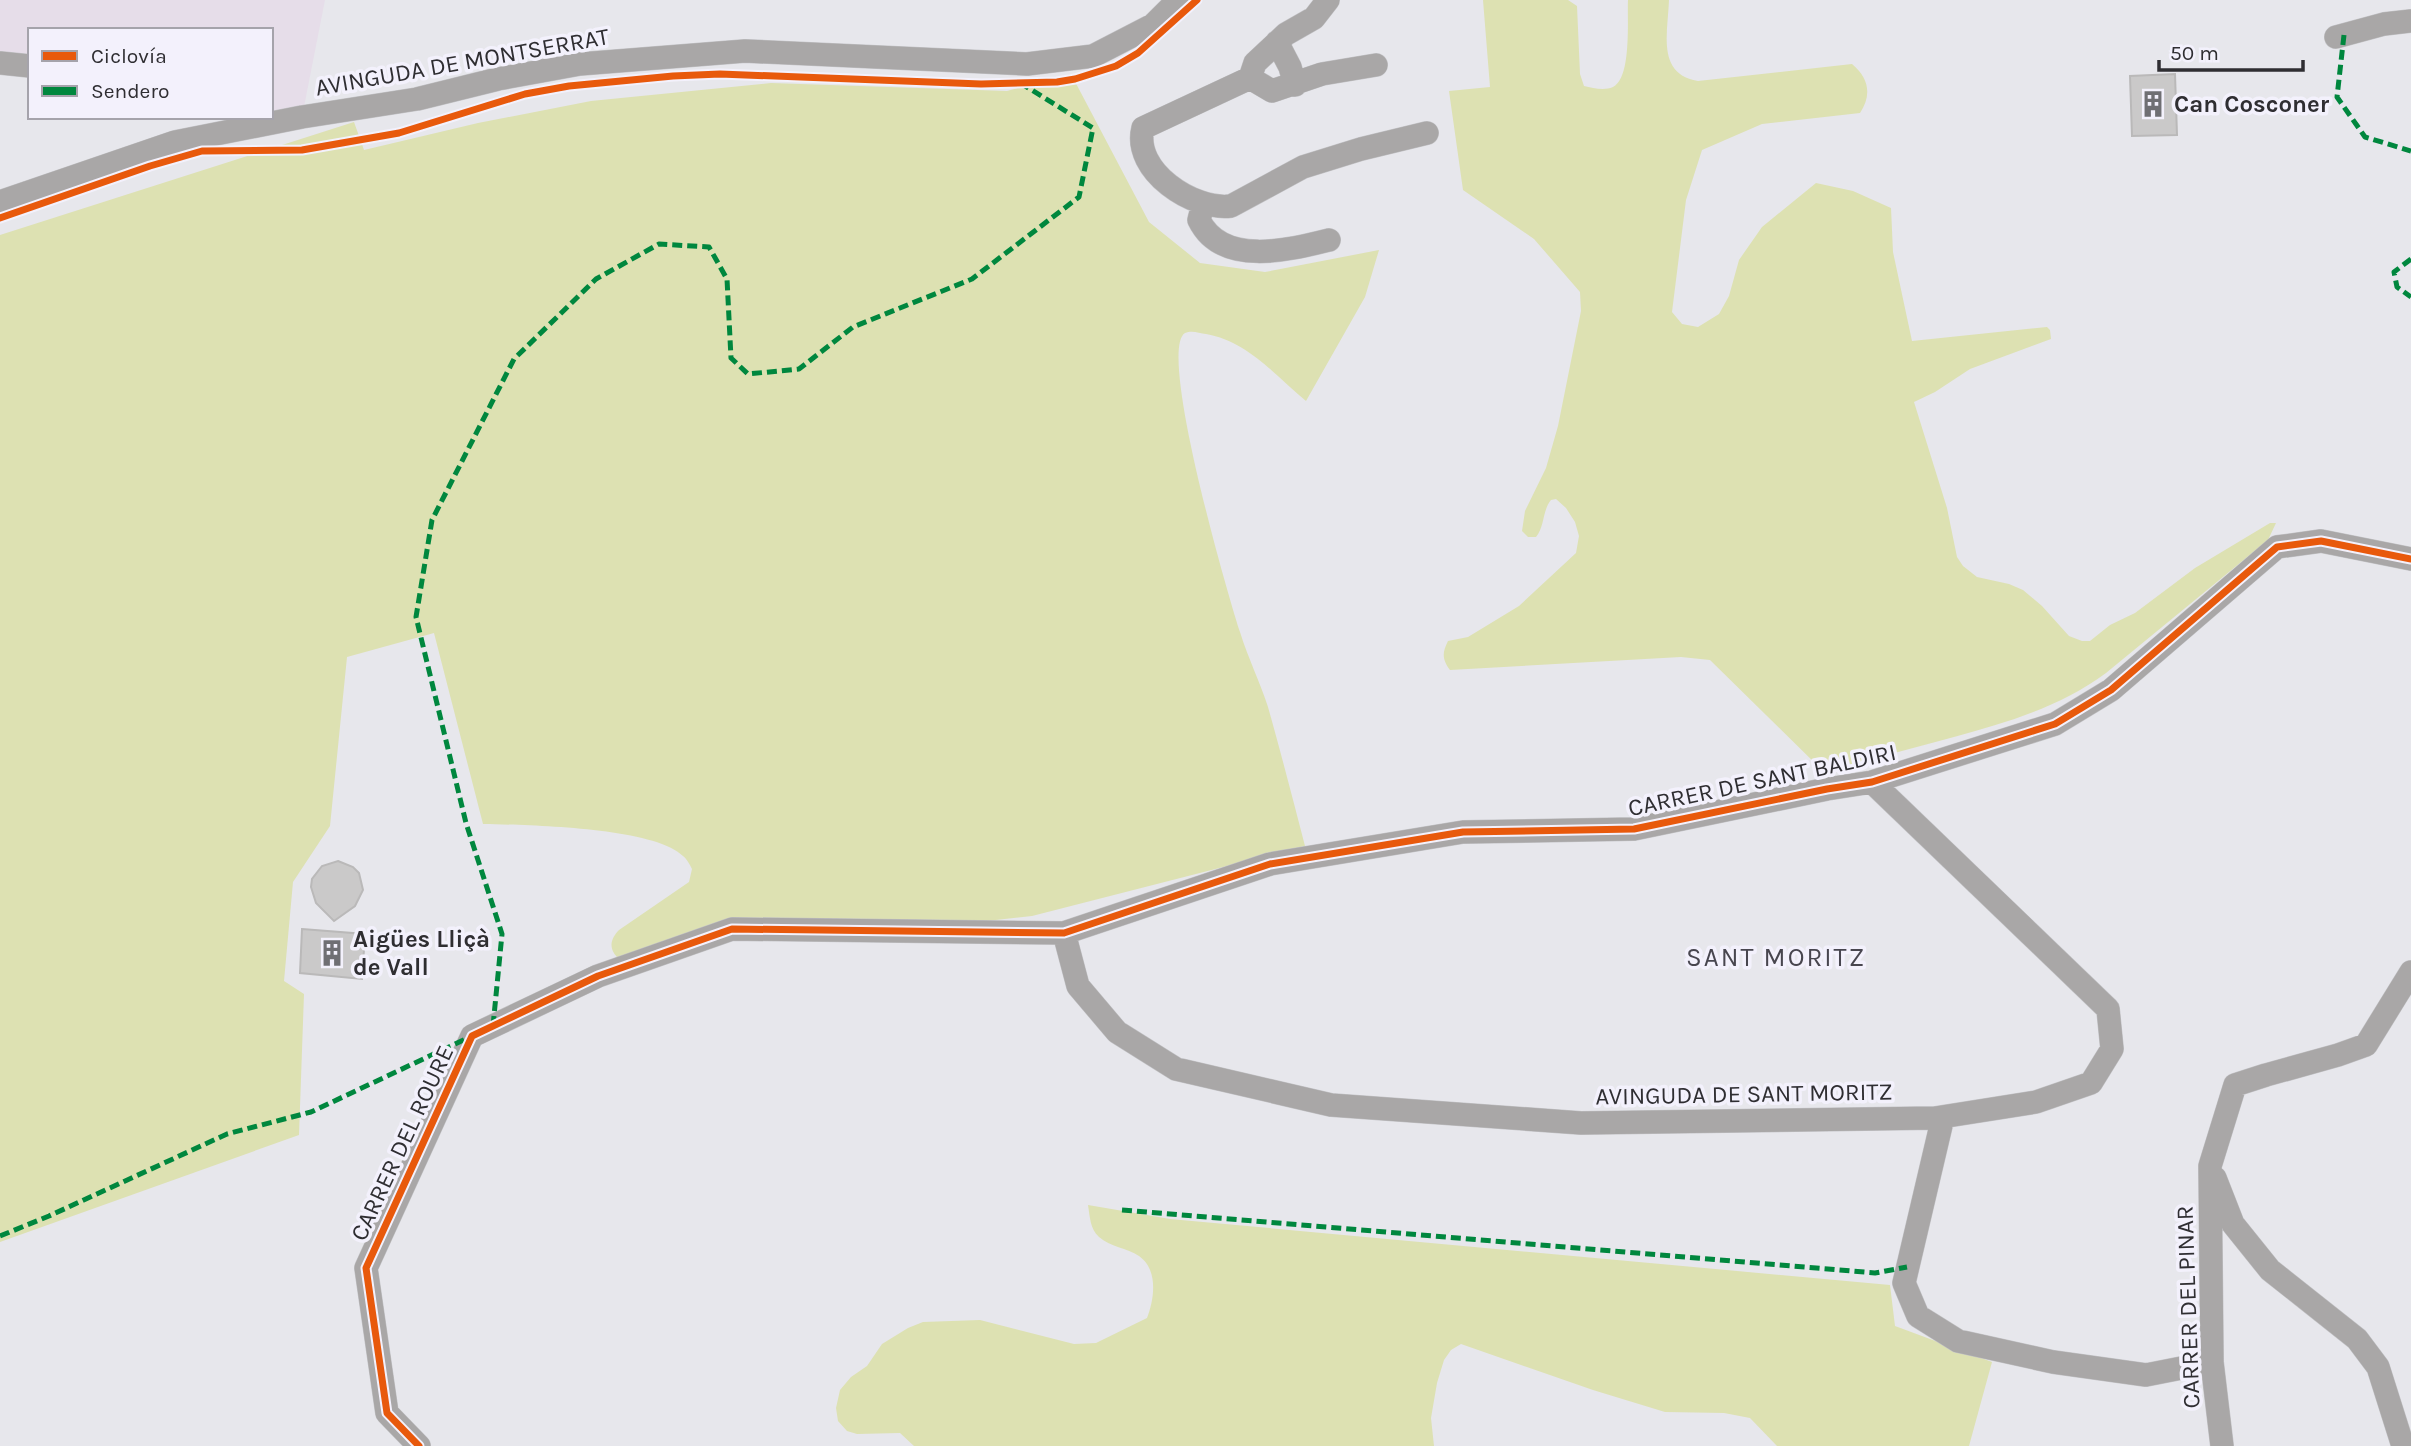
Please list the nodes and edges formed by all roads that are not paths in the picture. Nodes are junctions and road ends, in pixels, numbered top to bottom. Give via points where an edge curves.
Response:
1 (1178, 0) edge
2 (1328, 0) edge
3 (2411, 21) edge
4 (2336, 37) dead end
5 (1277, 42) junction
6 (0, 62) edge
7 (1376, 65) dead end
8 (28, 66) edge
9 (1250, 78) junction
10 (1295, 85) junction
11 (273, 110) edge
12 (302, 117) junction
13 (1427, 133) dead end
14 (0, 202) edge
15 (1203, 204) junction
16 (1329, 240) dead end
17 (2411, 559) edge
18 (1872, 782) junction
19 (1064, 933) junction
20 (2411, 972) edge
21 (1943, 1117) junction
22 (2210, 1166) junction
23 (2212, 1362) junction
24 (419, 1446) edge
25 (2222, 1446) edge
26 (2403, 1446) edge

1 - 12 street, AVINGUDA DE MONTSERRAT via 1153,24 1093,56 1027,64 718,53 580,64 417,99
2 - 5 street via 1306,24
3 - 4 street
5 - 9 street via 1255,63
5 - 10 street
6 - 8 street
7 - 10 street
9 - 10 street via 1272,91
9 - 15 street via 1143,128 1142,141 1156,172 1169,187
11 - 12 street
12 - 14 street, AVINGUDA DE MONTSERRAT via 175,142
13 - 15 street via 1303,167 1231,206
15 - 16 street via 1199,220 1203,229 1217,241 1240,250 1293,249
17 - 18 street, CARRER DE SANT BALDIRI via 2320,541 2277,547 2111,690 2055,724
18 - 19 street, CARRER DE SANT BALDIRI via 1634,829 1463,832 1270,864
18 - 21 street, AVINGUDA DE SANT MORITZ via 2108,1009 2112,1049 2091,1083 2036,1102
19 - 21 street, AVINGUDA DE SANT MORITZ via 1078,986 1117,1032 1177,1069 1331,1105 1581,1123
19 - 24 street, CARRER DEL ROURE via 732,929 598,976 472,1036 366,1268 387,1413
20 - 22 street, CARRER DEL PINAR via 2366,1045 2235,1086
21 - 23 street via 1904,1283 1919,1316 1958,1340 2053,1362 2146,1375
22 - 23 street, CARRER DEL PINAR
22 - 26 street via 2233,1224 2270,1270 2357,1339 2378,1367
23 - 25 street, CARRER DEL PINAR

